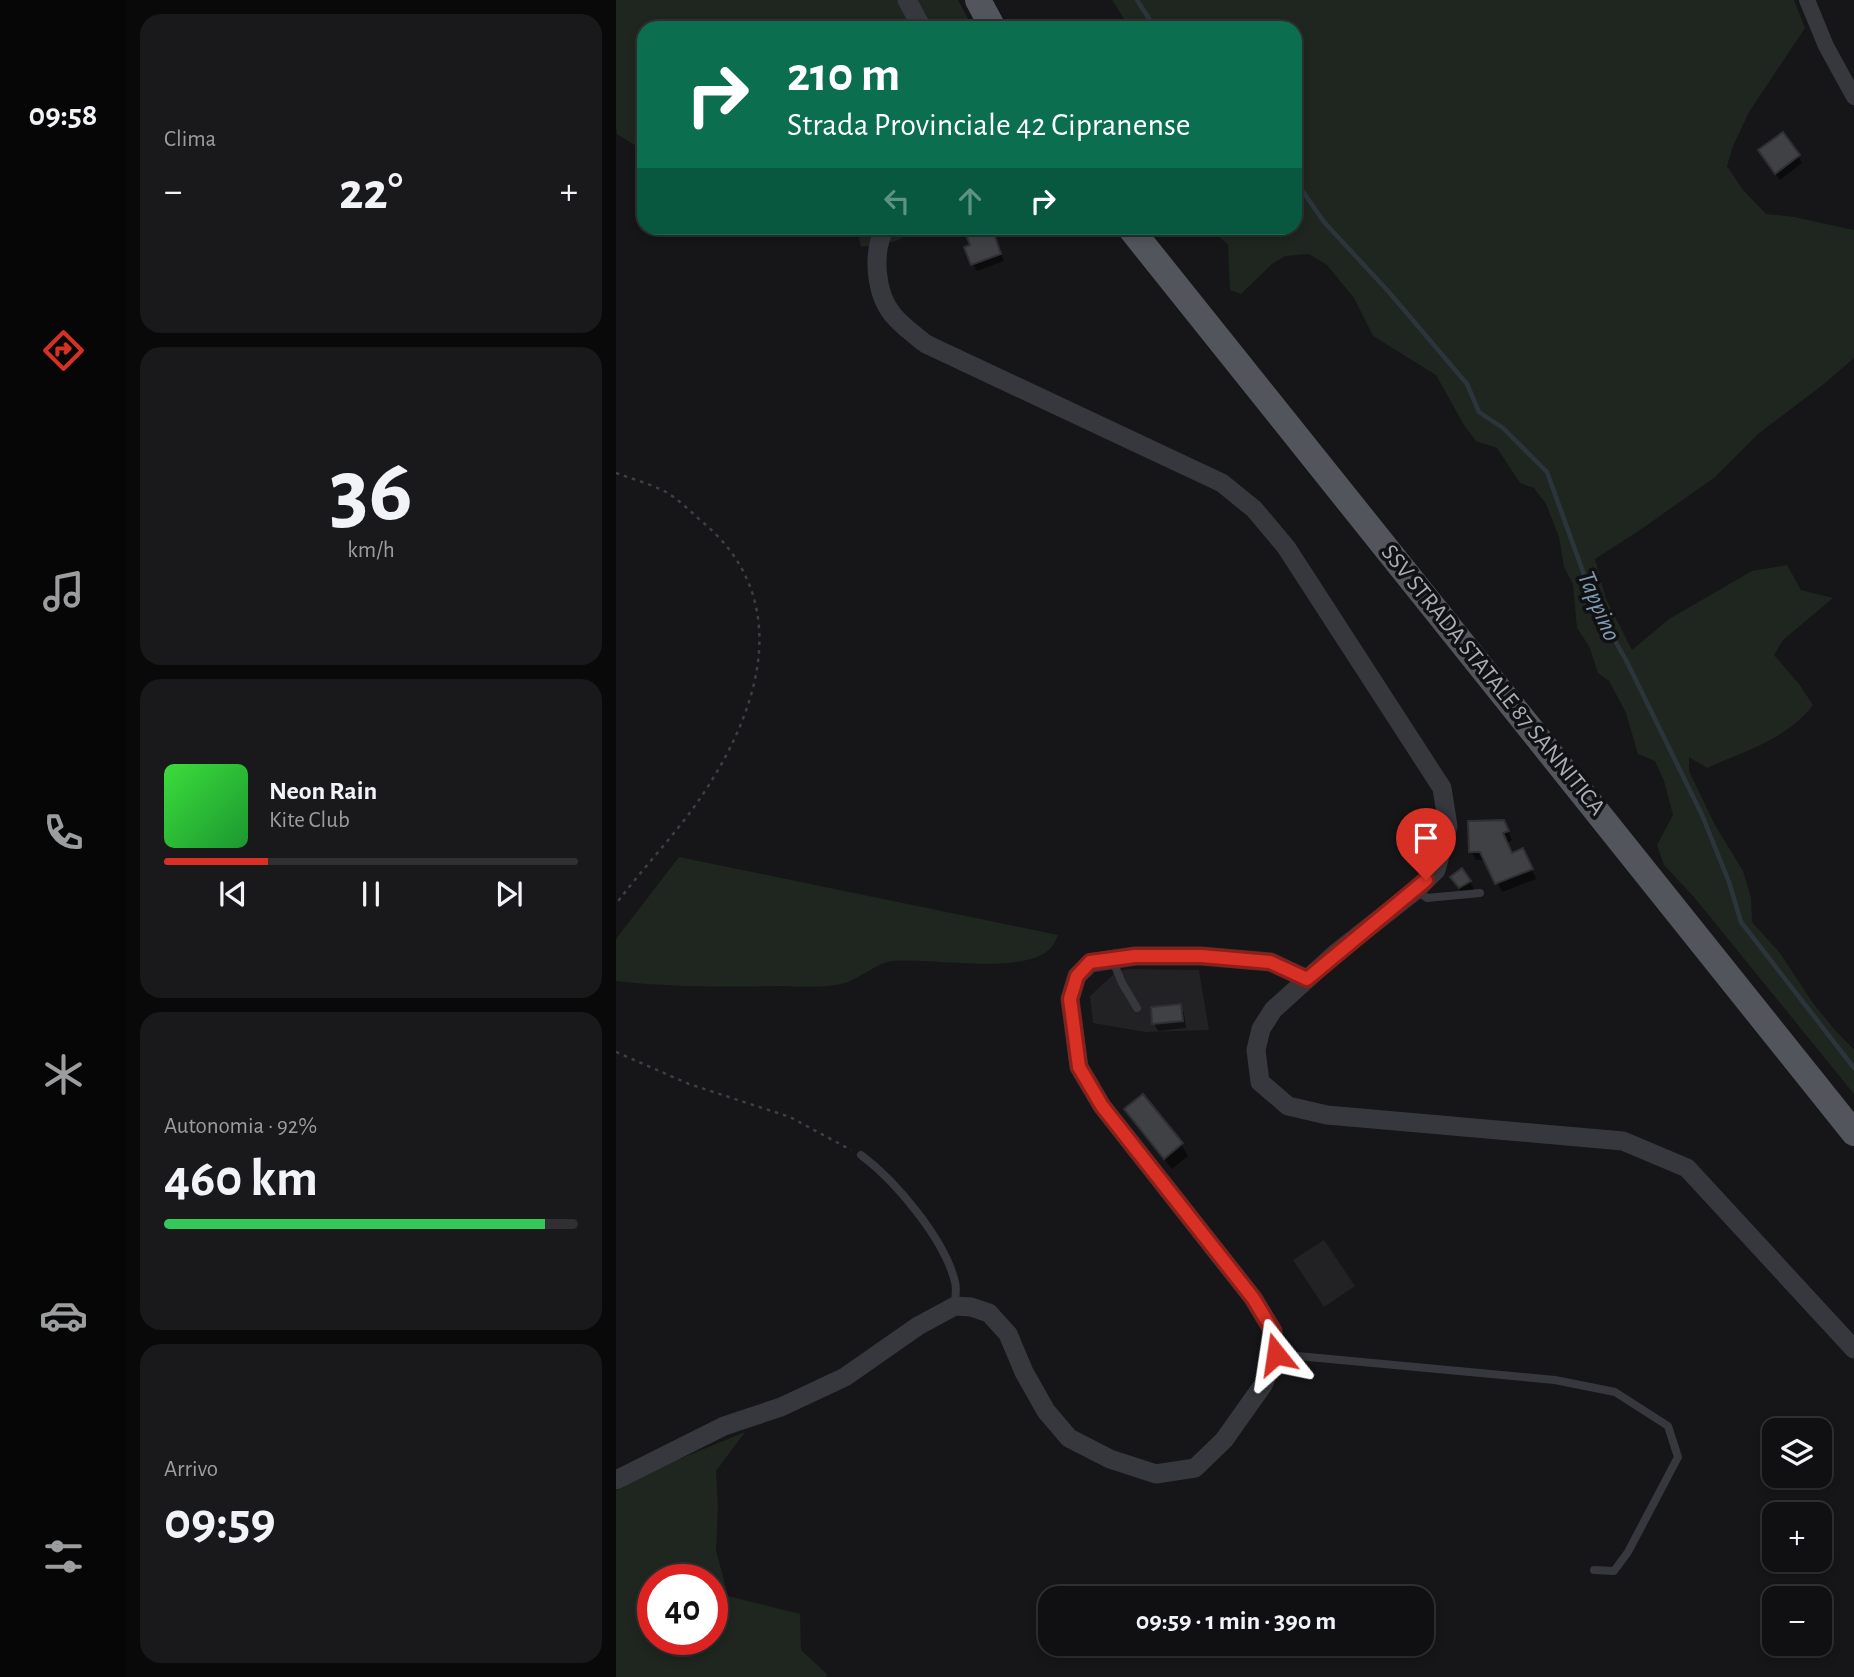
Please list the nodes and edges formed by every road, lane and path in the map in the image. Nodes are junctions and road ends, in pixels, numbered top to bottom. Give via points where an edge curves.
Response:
1 (907, 0) edge
2 (978, 0) edge
3 (1807, 0) edge
4 (918, 21) edge
5 (989, 21) edge
6 (1854, 97) edge
7 (881, 235) edge
8 (1136, 235) edge
9 (616, 473) edge
10 (1416, 890) junction
11 (1480, 893) dead end
12 (616, 904) edge
13 (1112, 958) junction
14 (1307, 979) junction
15 (1137, 1009) dead end
16 (616, 1052) edge
17 (1854, 1133) edge
18 (861, 1155) joint
19 (955, 1306) junction
20 (1854, 1349) edge
21 (1276, 1354) junction
22 (616, 1480) edge
23 (1594, 1570) dead end

1 - 4 street
2 - 5 main road
3 - 6 street
7 - 10 street via 877,278 892,314 926,344 1222,483 1254,509 1286,547 1442,788 1448,826 1436,870
8 - 17 main road, SSV STRADA STATALE 87 SANNITICA
9 - 12 path via 666,493 713,530 738,558 760,627 760,661 738,734 698,801
10 - 11 lane via 1427,898
10 - 14 street
13 - 14 street via 1201,956 1270,962
13 - 15 lane
13 - 21 street via 1090,962 1077,976 1070,999 1079,1067 1102,1106 1253,1298 1273,1331
14 - 20 street via 1273,1010 1261,1029 1256,1050 1261,1082 1288,1106 1327,1115 1623,1141 1687,1168
16 - 18 path via 689,1084 790,1117
18 - 19 lane via 882,1170 904,1196 946,1258 956,1285
19 - 21 street via 989,1313 1008,1334 1046,1411 1069,1438 1110,1460 1156,1474 1195,1468 1224,1440 1263,1385
19 - 22 street via 845,1377 781,1407 724,1426
21 - 23 lane via 1555,1380 1615,1392 1668,1426 1678,1457 1629,1552 1614,1571

